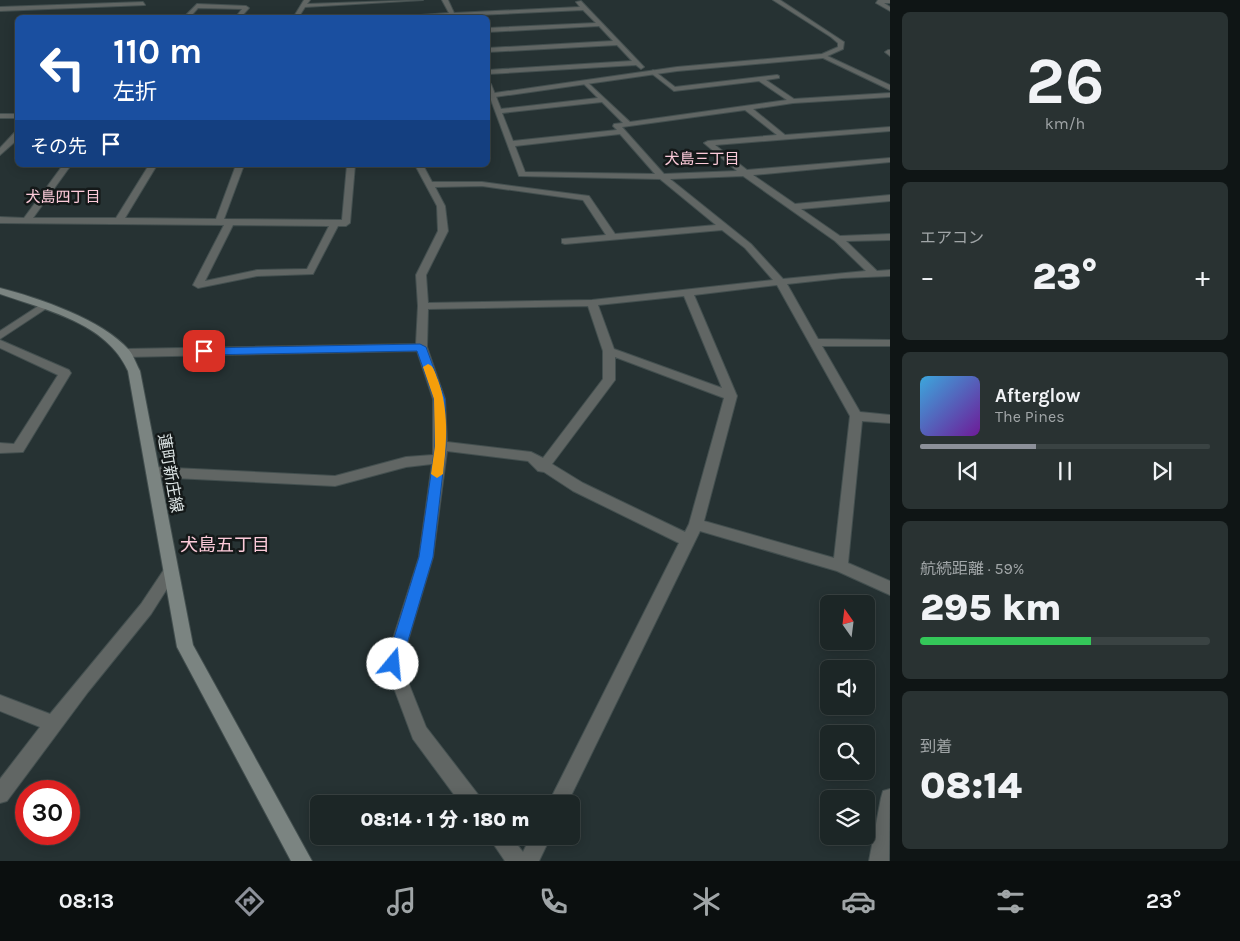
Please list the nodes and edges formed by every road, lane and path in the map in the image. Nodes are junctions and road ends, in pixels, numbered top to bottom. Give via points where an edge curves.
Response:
1 (308, 0) edge
2 (420, 0) edge
3 (446, 0) edge
4 (578, 0) edge
5 (776, 0) edge
6 (890, 1) edge
7 (144, 4) dead end
8 (304, 6) junction
9 (585, 8) junction
10 (0, 9) edge
11 (890, 9) edge
12 (188, 15) edge
13 (240, 15) edge
14 (297, 15) edge
15 (453, 15) edge
16 (470, 15) edge
17 (600, 24) junction
18 (490, 30) edge
19 (618, 43) junction
20 (490, 50) edge
21 (823, 56) junction
22 (638, 63) junction
23 (490, 72) edge
24 (650, 72) junction
25 (777, 77) dead end
26 (760, 79) junction
27 (586, 83) junction
28 (890, 88) edge
29 (890, 94) edge
30 (490, 96) edge
31 (603, 100) junction
32 (793, 101) junction
33 (746, 107) junction
34 (499, 111) junction
35 (0, 116) edge
36 (15, 116) edge
37 (625, 128) junction
38 (890, 129) edge
39 (782, 136) junction
40 (15, 137) edge
41 (511, 144) junction
42 (0, 153) edge
43 (890, 160) edge
44 (67, 167) edge
45 (151, 167) edge
46 (239, 167) edge
47 (351, 167) edge
48 (420, 167) edge
49 (745, 173) junction
50 (662, 177) junction
51 (429, 185) junction
52 (890, 198) edge
53 (793, 207) junction
54 (0, 220) edge
55 (27, 220) junction
56 (119, 221) junction
57 (219, 222) junction
58 (230, 222) junction
59 (335, 223) junction
60 (724, 226) junction
61 (612, 236) junction
62 (890, 237) edge
63 (838, 239) junction
64 (565, 240) dead end
65 (873, 272) junction
66 (890, 273) edge
67 (781, 284) junction
68 (0, 291) edge
69 (688, 293) junction
70 (592, 303) junction
71 (43, 306) junction
72 (424, 306) junction
73 (0, 336) edge
74 (815, 342) junction
75 (890, 343) edge
76 (0, 344) edge
77 (420, 347) junction
78 (609, 351) junction
79 (124, 353) junction
80 (731, 396) junction
81 (856, 416) junction
82 (890, 419) edge
83 (0, 448) edge
84 (440, 452) junction
85 (543, 466) junction
86 (153, 472) junction
87 (696, 524) junction
88 (686, 540) junction
89 (840, 566) junction
90 (170, 573) junction
91 (890, 588) edge
92 (0, 704) edge
93 (53, 724) junction
94 (0, 794) edge
95 (466, 795) edge
96 (562, 795) edge
97 (890, 798) edge
98 (505, 845) edge
99 (537, 845) edge
100 (302, 861) edge
101 (517, 861) edge
102 (529, 861) edge
103 (879, 861) edge

1 - 8 street
2 - 8 street
3 - 15 street
4 - 9 street
5 - 21 street via 841,42 841,48
6 - 11 street via 878,2
7 - 10 street
8 - 14 street
9 - 16 street
9 - 17 street
12 - 13 street via 196,6 246,8
17 - 18 street
17 - 19 street
19 - 20 street
19 - 22 street
21 - 24 street
21 - 28 street
22 - 23 street
22 - 24 street
24 - 26 street via 674,89
24 - 27 street
25 - 26 street
26 - 32 street
27 - 30 street
27 - 31 street
29 - 32 street
30 - 34 street
31 - 34 street
31 - 37 street
32 - 33 street
33 - 37 street
33 - 39 street
34 - 41 street
35 - 36 street
37 - 41 street
37 - 50 street
38 - 39 street
39 - 49 street via 708,143
40 - 42 street
41 - 50 street via 522,174
43 - 49 street
44 - 55 street
45 - 56 street
46 - 57 street
47 - 59 street via 346,224
48 - 51 street
49 - 50 street
49 - 53 street
50 - 60 street
51 - 61 street via 482,184 586,198
51 - 72 street via 441,206 443,231 421,274
52 - 53 street
53 - 63 street
54 - 55 street
55 - 56 street
56 - 57 street
57 - 58 street
58 - 59 street
58 - 59 street via 198,285 257,273 310,272
60 - 61 street
60 - 67 street via 748,246
61 - 64 street
62 - 63 street
63 - 65 street
65 - 66 street
65 - 67 street
67 - 69 street
67 - 74 street
68 - 71 main road, 蓮町新庄線
69 - 70 street
69 - 80 street
70 - 72 street
70 - 78 street
71 - 73 street
71 - 79 main road, 蓮町新庄線 via 103,334
72 - 77 street
74 - 75 street
74 - 81 street
76 - 83 street via 65,373 18,449
77 - 79 street
77 - 84 street via 439,399
78 - 80 street
78 - 85 street via 609,380
79 - 86 main road, 蓮町新庄線 via 134,370
80 - 87 street
81 - 82 street
81 - 89 street
84 - 85 street via 531,457
84 - 86 street via 335,480
84 - 95 street via 426,557 393,664 419,733
85 - 88 street via 578,487
86 - 90 main road, 蓮町新庄線
87 - 88 street
87 - 89 street
88 - 96 street
89 - 91 street
90 - 93 street via 146,609
90 - 100 main road, 蓮町新庄線 via 185,647
92 - 93 street
93 - 94 street
97 - 103 street
98 - 101 street
99 - 102 street

